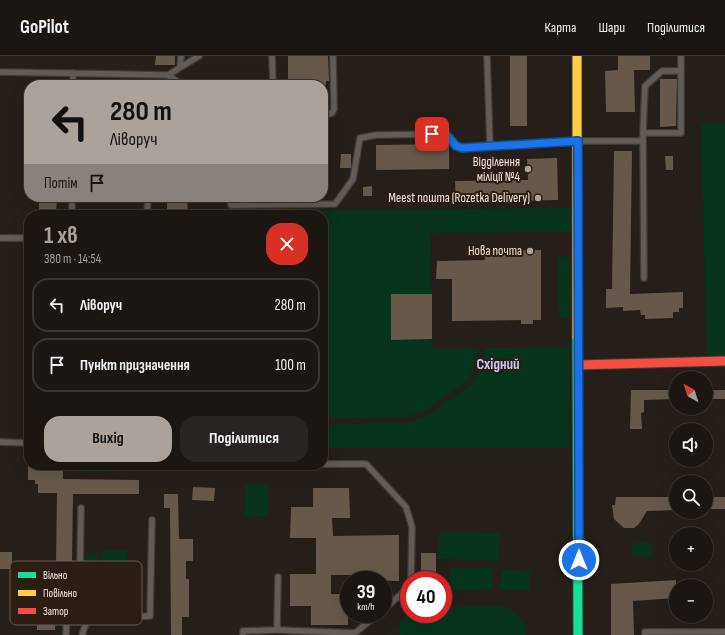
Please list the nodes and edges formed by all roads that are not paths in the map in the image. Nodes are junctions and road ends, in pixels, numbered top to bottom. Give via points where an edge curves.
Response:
1 (181, 56) edge
2 (199, 56) edge
3 (272, 56) edge
4 (333, 56) edge
5 (488, 56) edge
6 (577, 56) edge
7 (681, 56) edge
8 (180, 67) junction
9 (681, 71) junction
10 (0, 72) edge
11 (73, 73) junction
12 (168, 75) junction
13 (73, 80) edge
14 (175, 80) edge
15 (273, 80) edge
16 (328, 114) edge
17 (643, 133) junction
18 (578, 141) junction
19 (642, 141) junction
20 (490, 147) junction
21 (231, 202) edge
22 (0, 238) edge
23 (24, 238) edge
24 (644, 278) dead end
25 (725, 361) edge
26 (578, 365) junction
27 (0, 442) edge
28 (24, 443) edge
29 (328, 464) edge
30 (80, 508) dead end
31 (152, 520) dead end
32 (80, 561) edge
33 (411, 571) edge
34 (278, 577) dead end
35 (400, 595) edge
36 (392, 602) edge
37 (142, 616) edge
38 (368, 623) edge
39 (66, 625) edge
40 (85, 625) edge
41 (277, 630) junction
42 (725, 632) edge
43 (66, 635) edge
44 (82, 635) edge
45 (243, 635) edge
46 (578, 635) edge
47 (644, 635) edge

1 - 8 lane
2 - 8 lane
3 - 15 lane
4 - 16 lane via 334,109
5 - 20 lane
6 - 18 street
7 - 9 lane
8 - 12 lane
9 - 17 lane via 662,71 645,86
9 - 17 lane via 680,133
10 - 11 lane
11 - 12 lane
11 - 13 lane
12 - 14 lane
17 - 19 lane
18 - 19 lane
18 - 20 lane
18 - 26 street
19 - 24 lane
20 - 21 lane via 462,148 456,146 446,134 376,135 360,138 353,179 335,204 231,205
22 - 23 lane
25 - 26 street
26 - 46 street
27 - 28 lane
29 - 33 lane via 366,464 406,507 412,528
30 - 32 lane
31 - 37 lane via 150,616
34 - 41 lane
35 - 36 lane
38 - 41 lane via 356,633
39 - 43 lane
40 - 44 lane
41 - 45 lane via 243,631
42 - 47 lane via 644,632

